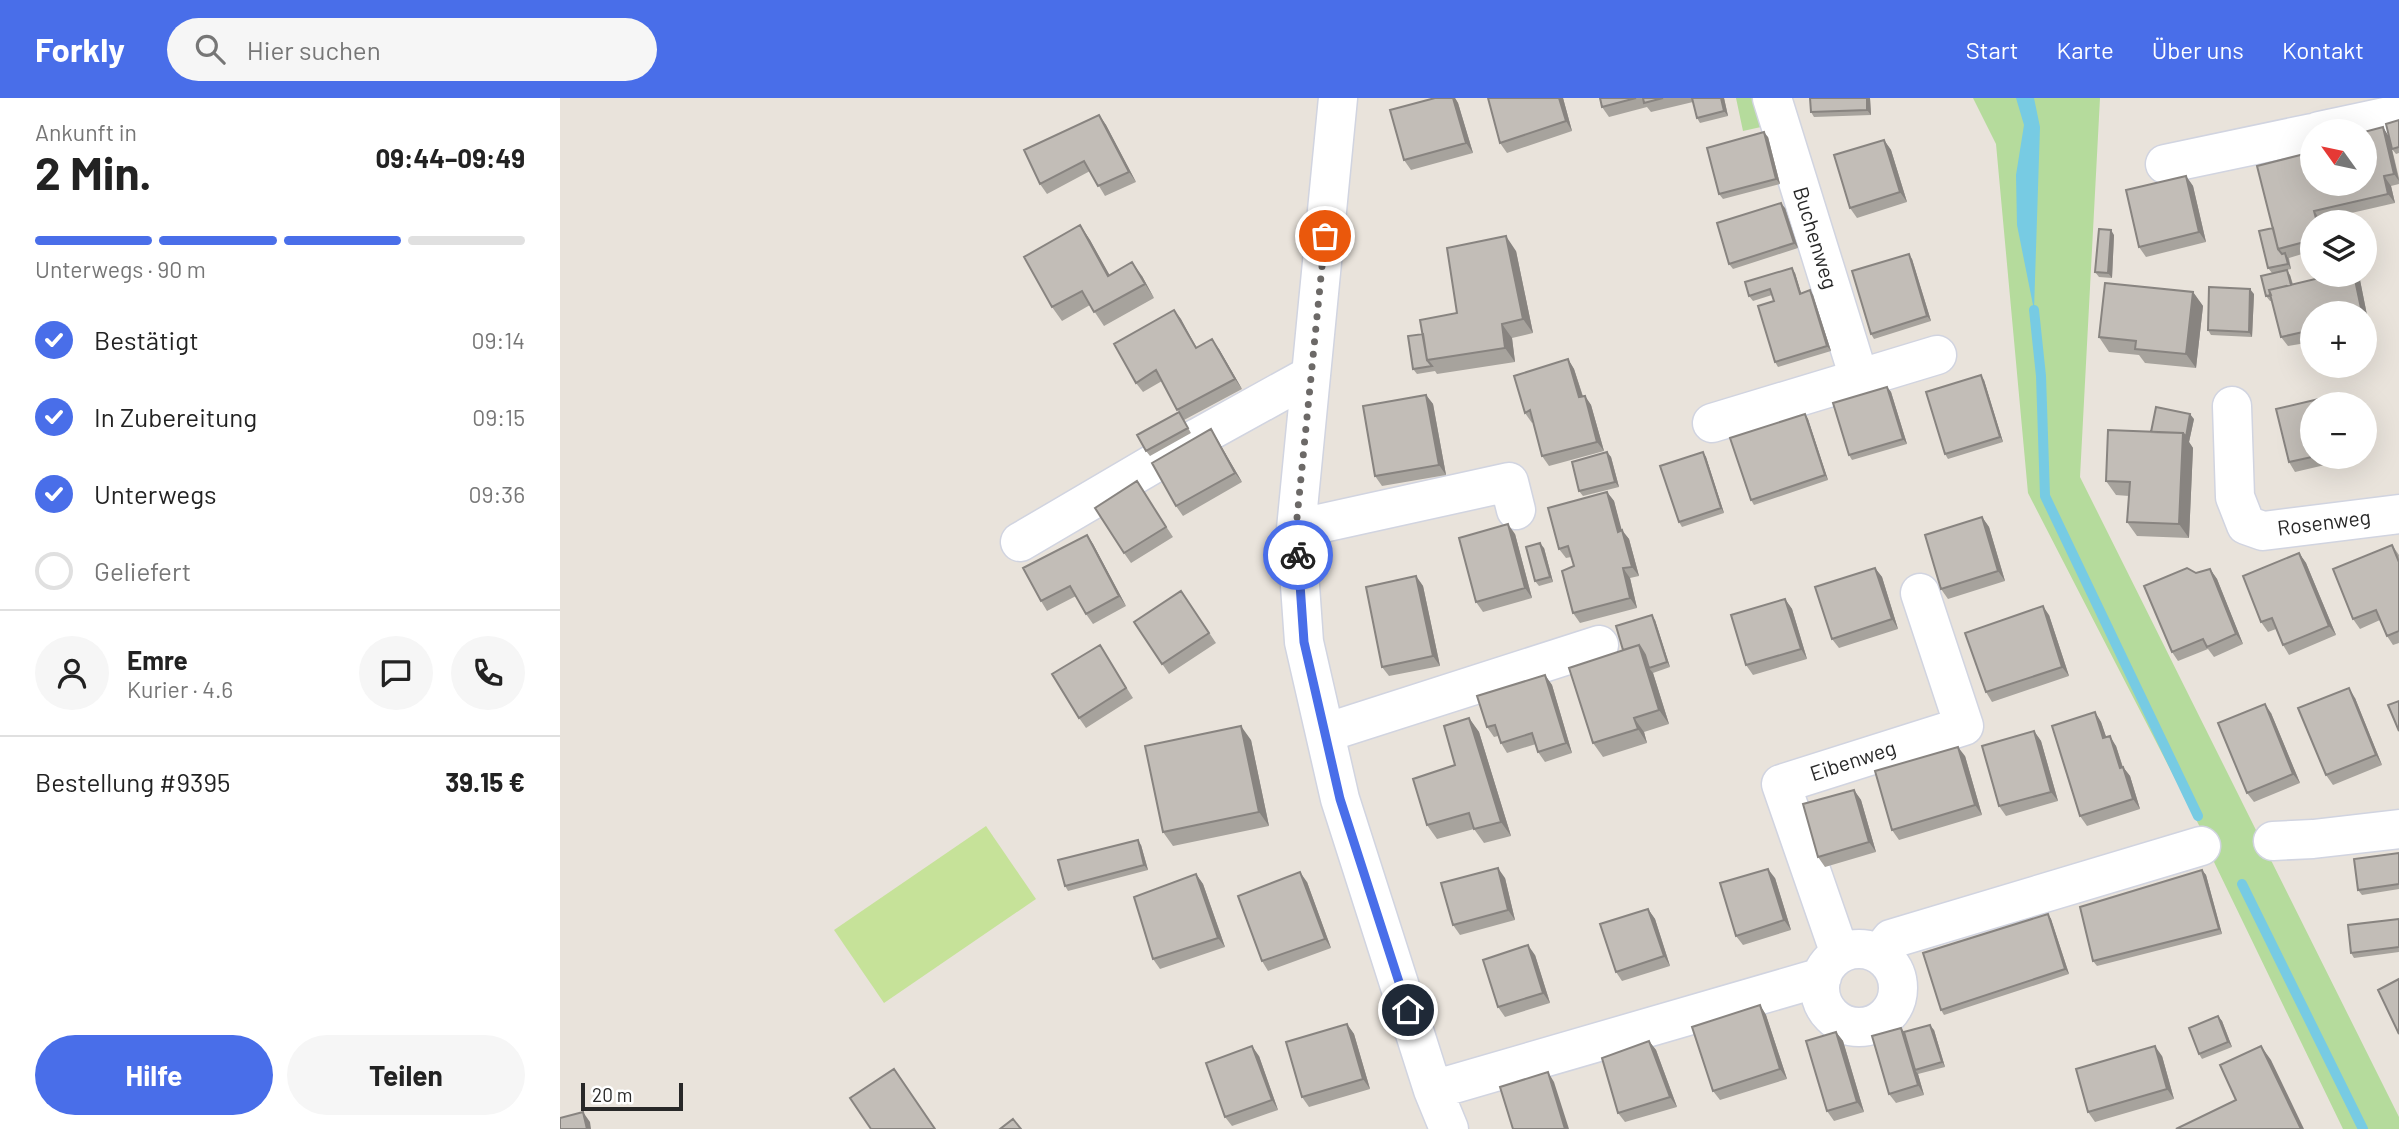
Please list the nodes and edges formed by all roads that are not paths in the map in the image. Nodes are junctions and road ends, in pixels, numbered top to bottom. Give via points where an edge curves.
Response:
1 (1338, 98) edge
2 (1772, 98) edge
3 (2399, 114) edge
4 (2375, 119) edge
5 (2300, 136) edge
6 (2165, 164) dead end
7 (1937, 355) dead end
8 (1311, 375) junction
9 (1860, 378) junction
10 (2232, 406) dead end
11 (1712, 424) dead end
12 (1516, 510) dead end
13 (2399, 514) edge
14 (1296, 528) junction
15 (1020, 542) dead end
16 (1920, 593) dead end
17 (1599, 645) dead end
18 (1325, 733) junction
19 (2399, 829) edge
20 (2273, 841) dead end
21 (2201, 846) dead end
22 (1879, 954) junction
23 (1831, 965) junction
24 (1433, 1090) junction
25 (1449, 1129) edge

1 - 8 street
2 - 9 street, Buchenweg
3 - 4 street
5 - 6 street
7 - 9 street
8 - 14 street
8 - 15 street
9 - 11 street
10 - 13 street, Rosenweg via 2235,497 2246,525 2263,531
12 - 14 street via 1509,482
14 - 18 street via 1304,642
16 - 23 street, Eibenweg via 1965,726 1780,784
17 - 18 street
18 - 24 street via 1340,799
19 - 20 street via 2316,851
21 - 22 street via 1891,939
22 - 23 street via 1852,949
22 - 23 street, Eibenweg via 1897,976 1898,991 1886,1016 1873,1024 1859,1027 1832,1017 1820,991
23 - 24 street
24 - 25 street

